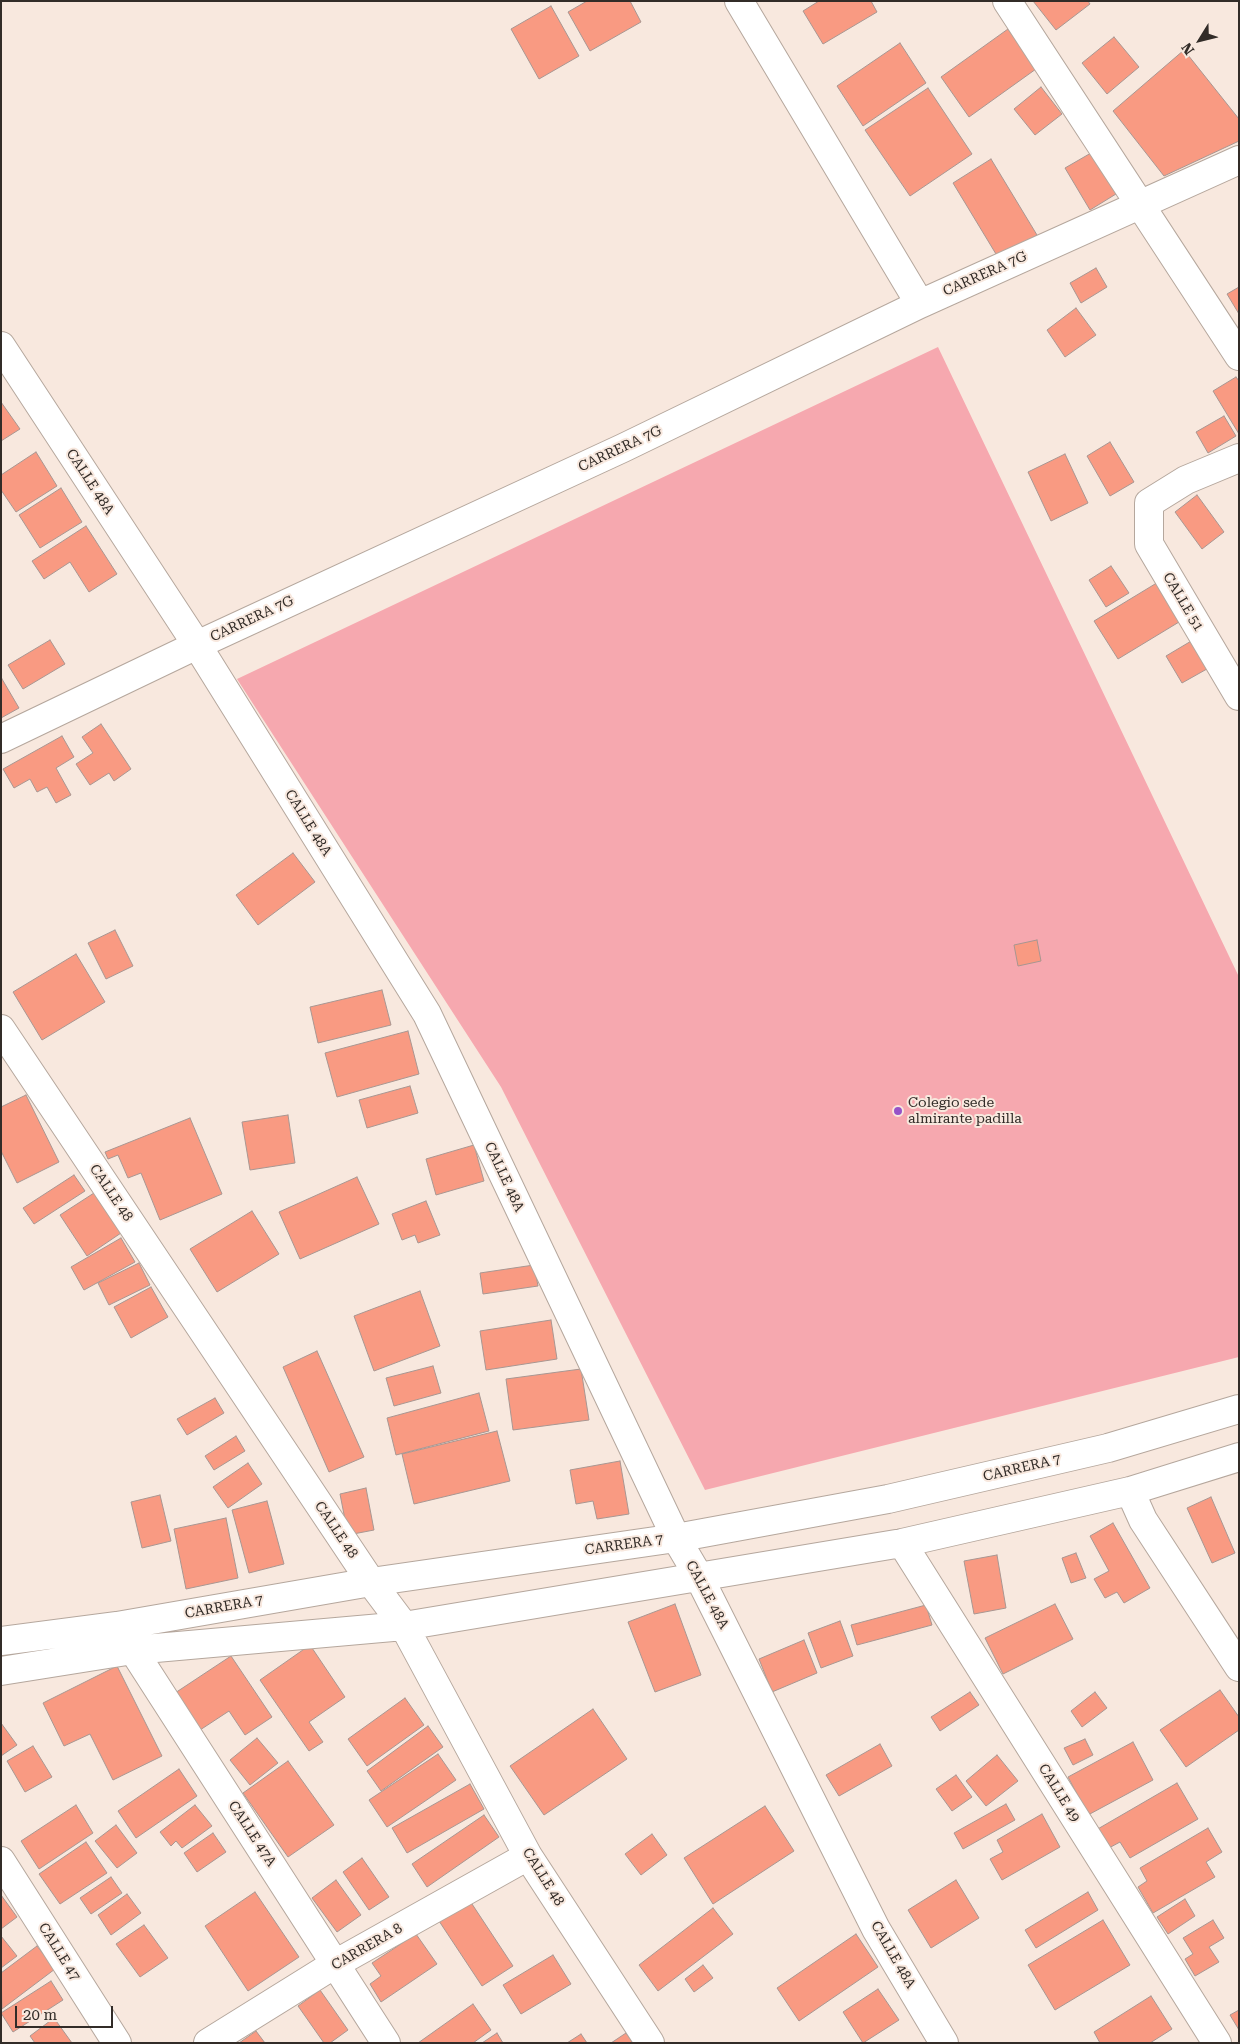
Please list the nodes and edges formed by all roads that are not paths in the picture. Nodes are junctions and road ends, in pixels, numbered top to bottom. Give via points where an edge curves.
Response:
1 (740, 1) edge
2 (1007, 1) edge
3 (1239, 160) edge
4 (1140, 204) junction
5 (920, 304) junction
6 (1, 346) edge
7 (1239, 356) edge
8 (1239, 458) edge
9 (197, 645) junction
10 (1239, 696) edge
11 (1, 739) edge
12 (1, 1029) edge
13 (1239, 1409) edge
14 (1239, 1457) edge
15 (1130, 1491) junction
16 (676, 1538) junction
17 (902, 1543) junction
18 (699, 1577) junction
19 (371, 1582) junction
20 (117, 1626) junction
21 (404, 1626) junction
22 (1, 1641) edge
23 (133, 1650) junction
24 (1239, 1667) edge
25 (1, 1670) edge
26 (528, 1856) junction
27 (1, 1861) edge
28 (335, 1964) junction
29 (117, 2043) edge
30 (208, 2043) edge
31 (386, 2043) edge
32 (650, 2043) edge
33 (944, 2043) edge
34 (1217, 2043) edge

1 - 5 street
2 - 4 street
3 - 4 street, CARRERA 7G
4 - 5 street, CARRERA 7G
4 - 7 street
5 - 9 street, CARRERA 7G via 623,448
6 - 9 street, CALLE 48A
8 - 10 street, CALLE 51 via 1186,480 1148,502 1149,544
9 - 11 street, CARRERA 7G
9 - 16 street, CALLE 48A via 427,1014
12 - 19 street, CALLE 48
13 - 16 street, CARRERA 7 via 1108,1448 888,1499
14 - 15 street
15 - 17 street
15 - 24 street via 1143,1520
16 - 18 street, CALLE 48A
16 - 19 street, CARRERA 7
17 - 18 street
17 - 34 street, CALLE 49
18 - 21 street
18 - 33 street, CALLE 48A via 876,1929
19 - 20 street, CARRERA 7
19 - 21 street, CALLE 48
20 - 22 street, CARRERA 7
20 - 23 street, CALLE 47A
21 - 23 street
21 - 26 street, CALLE 48
23 - 25 street
23 - 28 street, CALLE 47A
26 - 28 street, CARRERA 8
26 - 32 street, CALLE 48
27 - 29 street, CALLE 47
28 - 30 street, CARRERA 8
28 - 31 street, CALLE 47A

